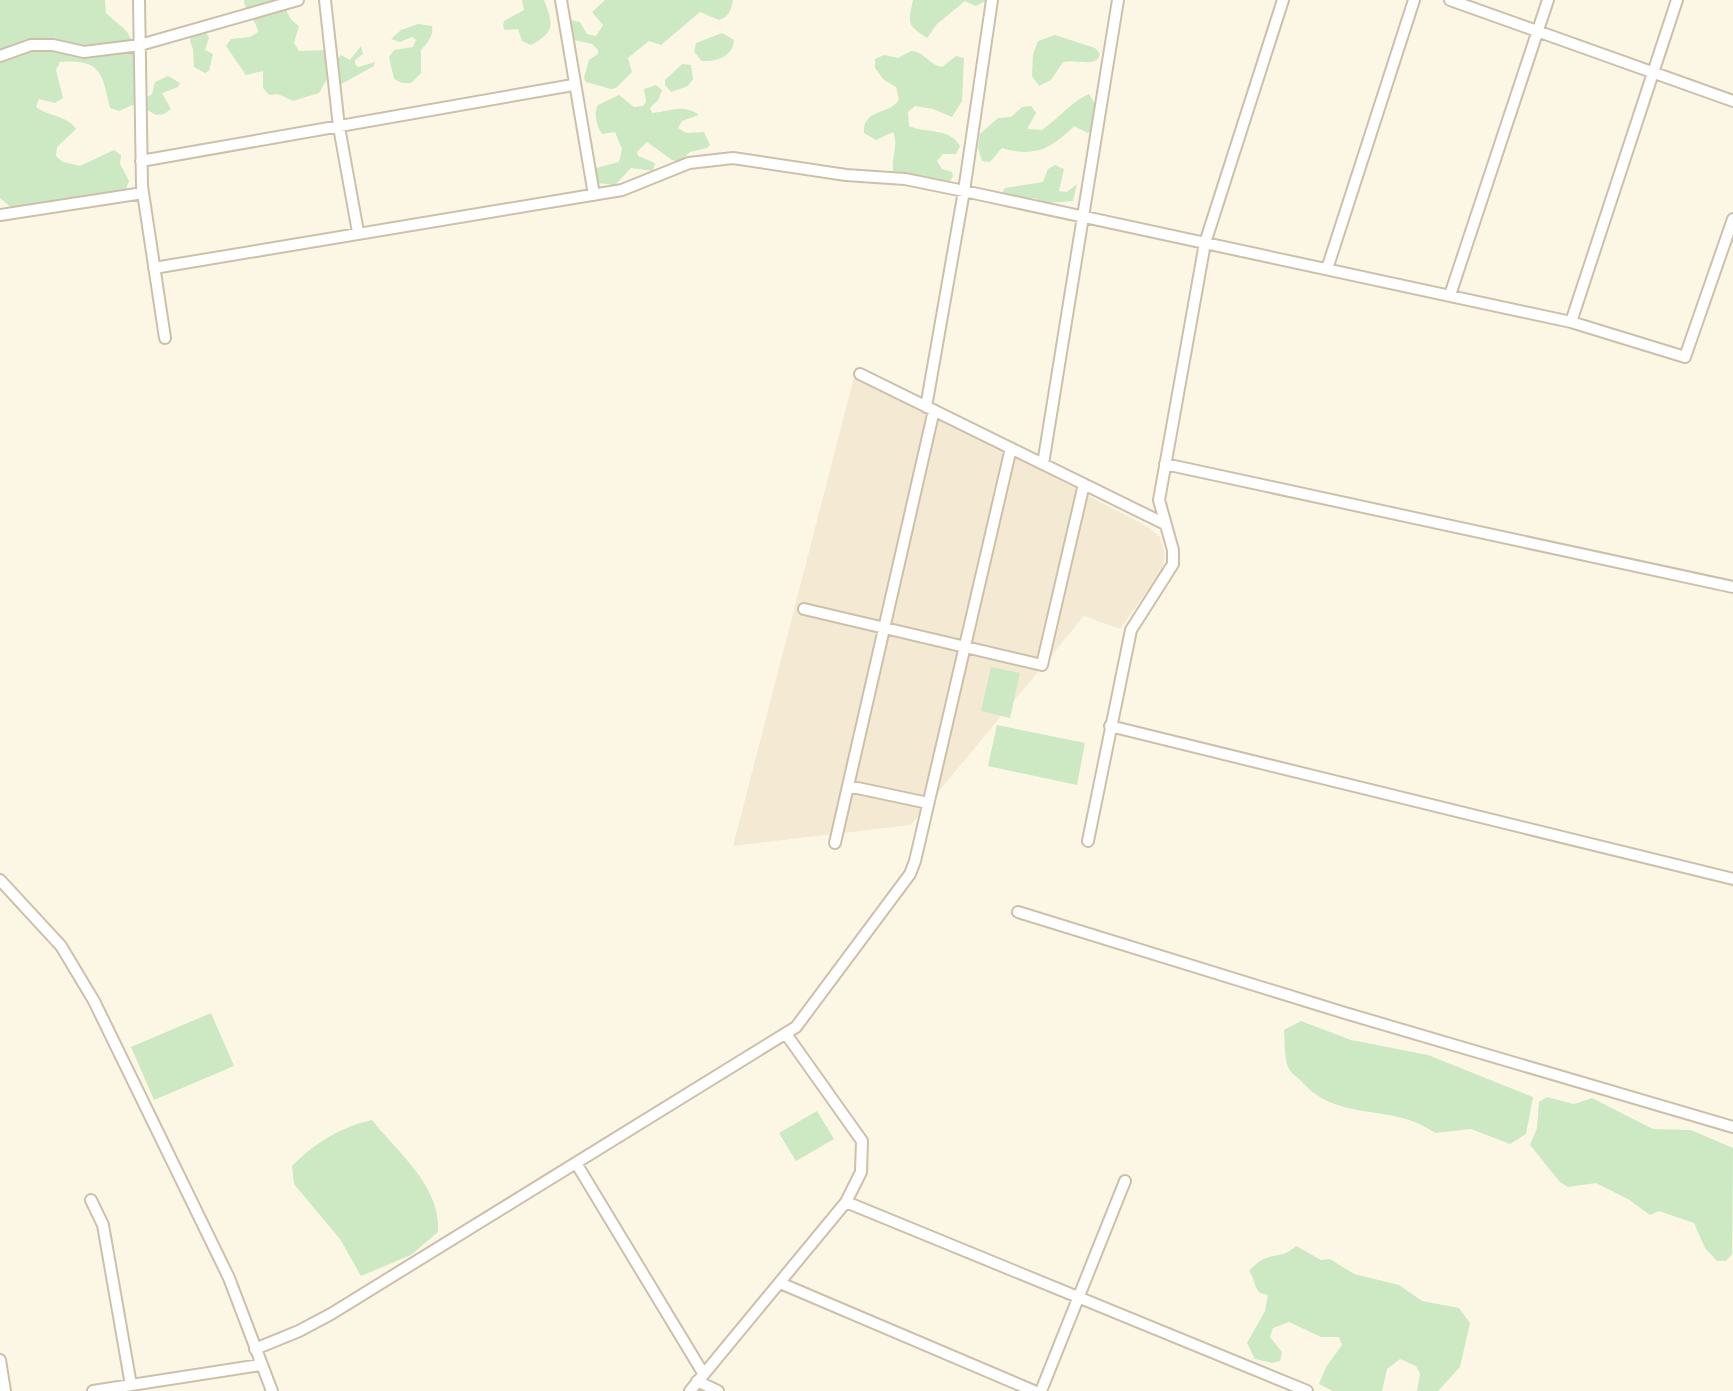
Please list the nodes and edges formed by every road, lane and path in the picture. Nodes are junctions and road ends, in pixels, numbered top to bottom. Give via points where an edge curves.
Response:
1 (139, 0) edge
2 (250, 0) edge
3 (298, 0) edge
4 (325, 0) edge
5 (561, 0) edge
6 (992, 0) edge
7 (1118, 0) edge
8 (1283, 0) edge
9 (1414, 0) edge
10 (1450, 0) edge
11 (1548, 0) edge
12 (1677, 0) edge
13 (250, 14) junction
14 (1537, 31) junction
15 (139, 45) junction
16 (0, 56) edge
17 (1653, 72) junction
18 (573, 85) junction
19 (1733, 101) edge
20 (339, 127) junction
21 (141, 161) junction
22 (964, 191) junction
23 (143, 193) junction
24 (594, 195) junction
25 (0, 215) edge
26 (1083, 216) junction
27 (1733, 219) edge
28 (358, 233) junction
29 (1205, 243) junction
30 (154, 268) junction
31 (1327, 269) junction
32 (1450, 295) junction
33 (1571, 321) junction
34 (165, 338) dead end
35 (860, 374) dead end
36 (930, 408) junction
37 (1011, 448) junction
38 (1043, 464) junction
39 (1165, 464) junction
40 (1084, 484) junction
41 (1166, 524) junction
42 (1733, 587) edge
43 (804, 609) dead end
44 (884, 628) junction
45 (965, 647) junction
46 (1110, 726) junction
47 (848, 786) junction
48 (928, 803) junction
49 (1088, 841) dead end
50 (835, 843) dead end
51 (1733, 879) edge
52 (0, 880) edge
53 (1018, 912) dead end
54 (786, 1034) junction
55 (1733, 1127) edge
56 (576, 1163) junction
57 (1125, 1181) dead end
58 (91, 1200) dead end
59 (846, 1202) junction
60 (780, 1283) junction
61 (1080, 1298) junction
62 (255, 1349) junction
63 (0, 1360) edge
64 (260, 1365) junction
65 (700, 1377) junction
66 (131, 1385) junction
67 (5, 1391) edge
68 (93, 1391) edge
69 (272, 1391) edge
70 (690, 1391) edge
71 (718, 1391) edge
72 (1034, 1391) edge
73 (1041, 1391) edge
74 (1307, 1391) edge

1 - 15 street
2 - 13 street
3 - 13 street
4 - 20 street
5 - 18 street
6 - 22 street
7 - 26 street
8 - 29 street
9 - 31 street
10 - 14 street
11 - 14 street
12 - 17 street
13 - 15 street
14 - 17 street
14 - 32 street
15 - 16 street via 84,52 31,44
15 - 21 street
17 - 19 street
17 - 33 street
18 - 20 street
18 - 24 street
20 - 21 street
20 - 28 street
21 - 23 street
22 - 24 street via 905,179 733,158 690,163 643,184
22 - 26 street
22 - 36 street
23 - 25 street
23 - 30 street
24 - 28 street
26 - 29 street
26 - 38 street
27 - 33 street via 1685,357
28 - 30 street
29 - 31 street
29 - 39 street
30 - 34 street
31 - 32 street
32 - 33 street
35 - 36 street
36 - 37 street
36 - 44 street
37 - 38 street
37 - 45 street
38 - 40 street
39 - 41 street via 1159,506
39 - 42 street
40 - 41 street
40 - 45 street via 1042,665
41 - 46 street via 1173,564 1131,630
43 - 44 street
44 - 45 street
44 - 47 street
45 - 48 street
46 - 49 street
46 - 51 street
47 - 48 street
47 - 50 street
48 - 54 street via 910,874 796,1027
52 - 62 street via 61,946 83,981 229,1278
53 - 55 street
54 - 56 street
54 - 59 street via 862,1142 861,1172
56 - 62 street via 331,1314
56 - 65 street
57 - 61 street
58 - 66 street via 103,1225
59 - 60 street
59 - 61 street
60 - 65 street
60 - 72 street
61 - 73 street
61 - 74 street
62 - 64 street
63 - 67 street
64 - 66 street
64 - 69 street
65 - 70 street
65 - 71 street
66 - 68 street

